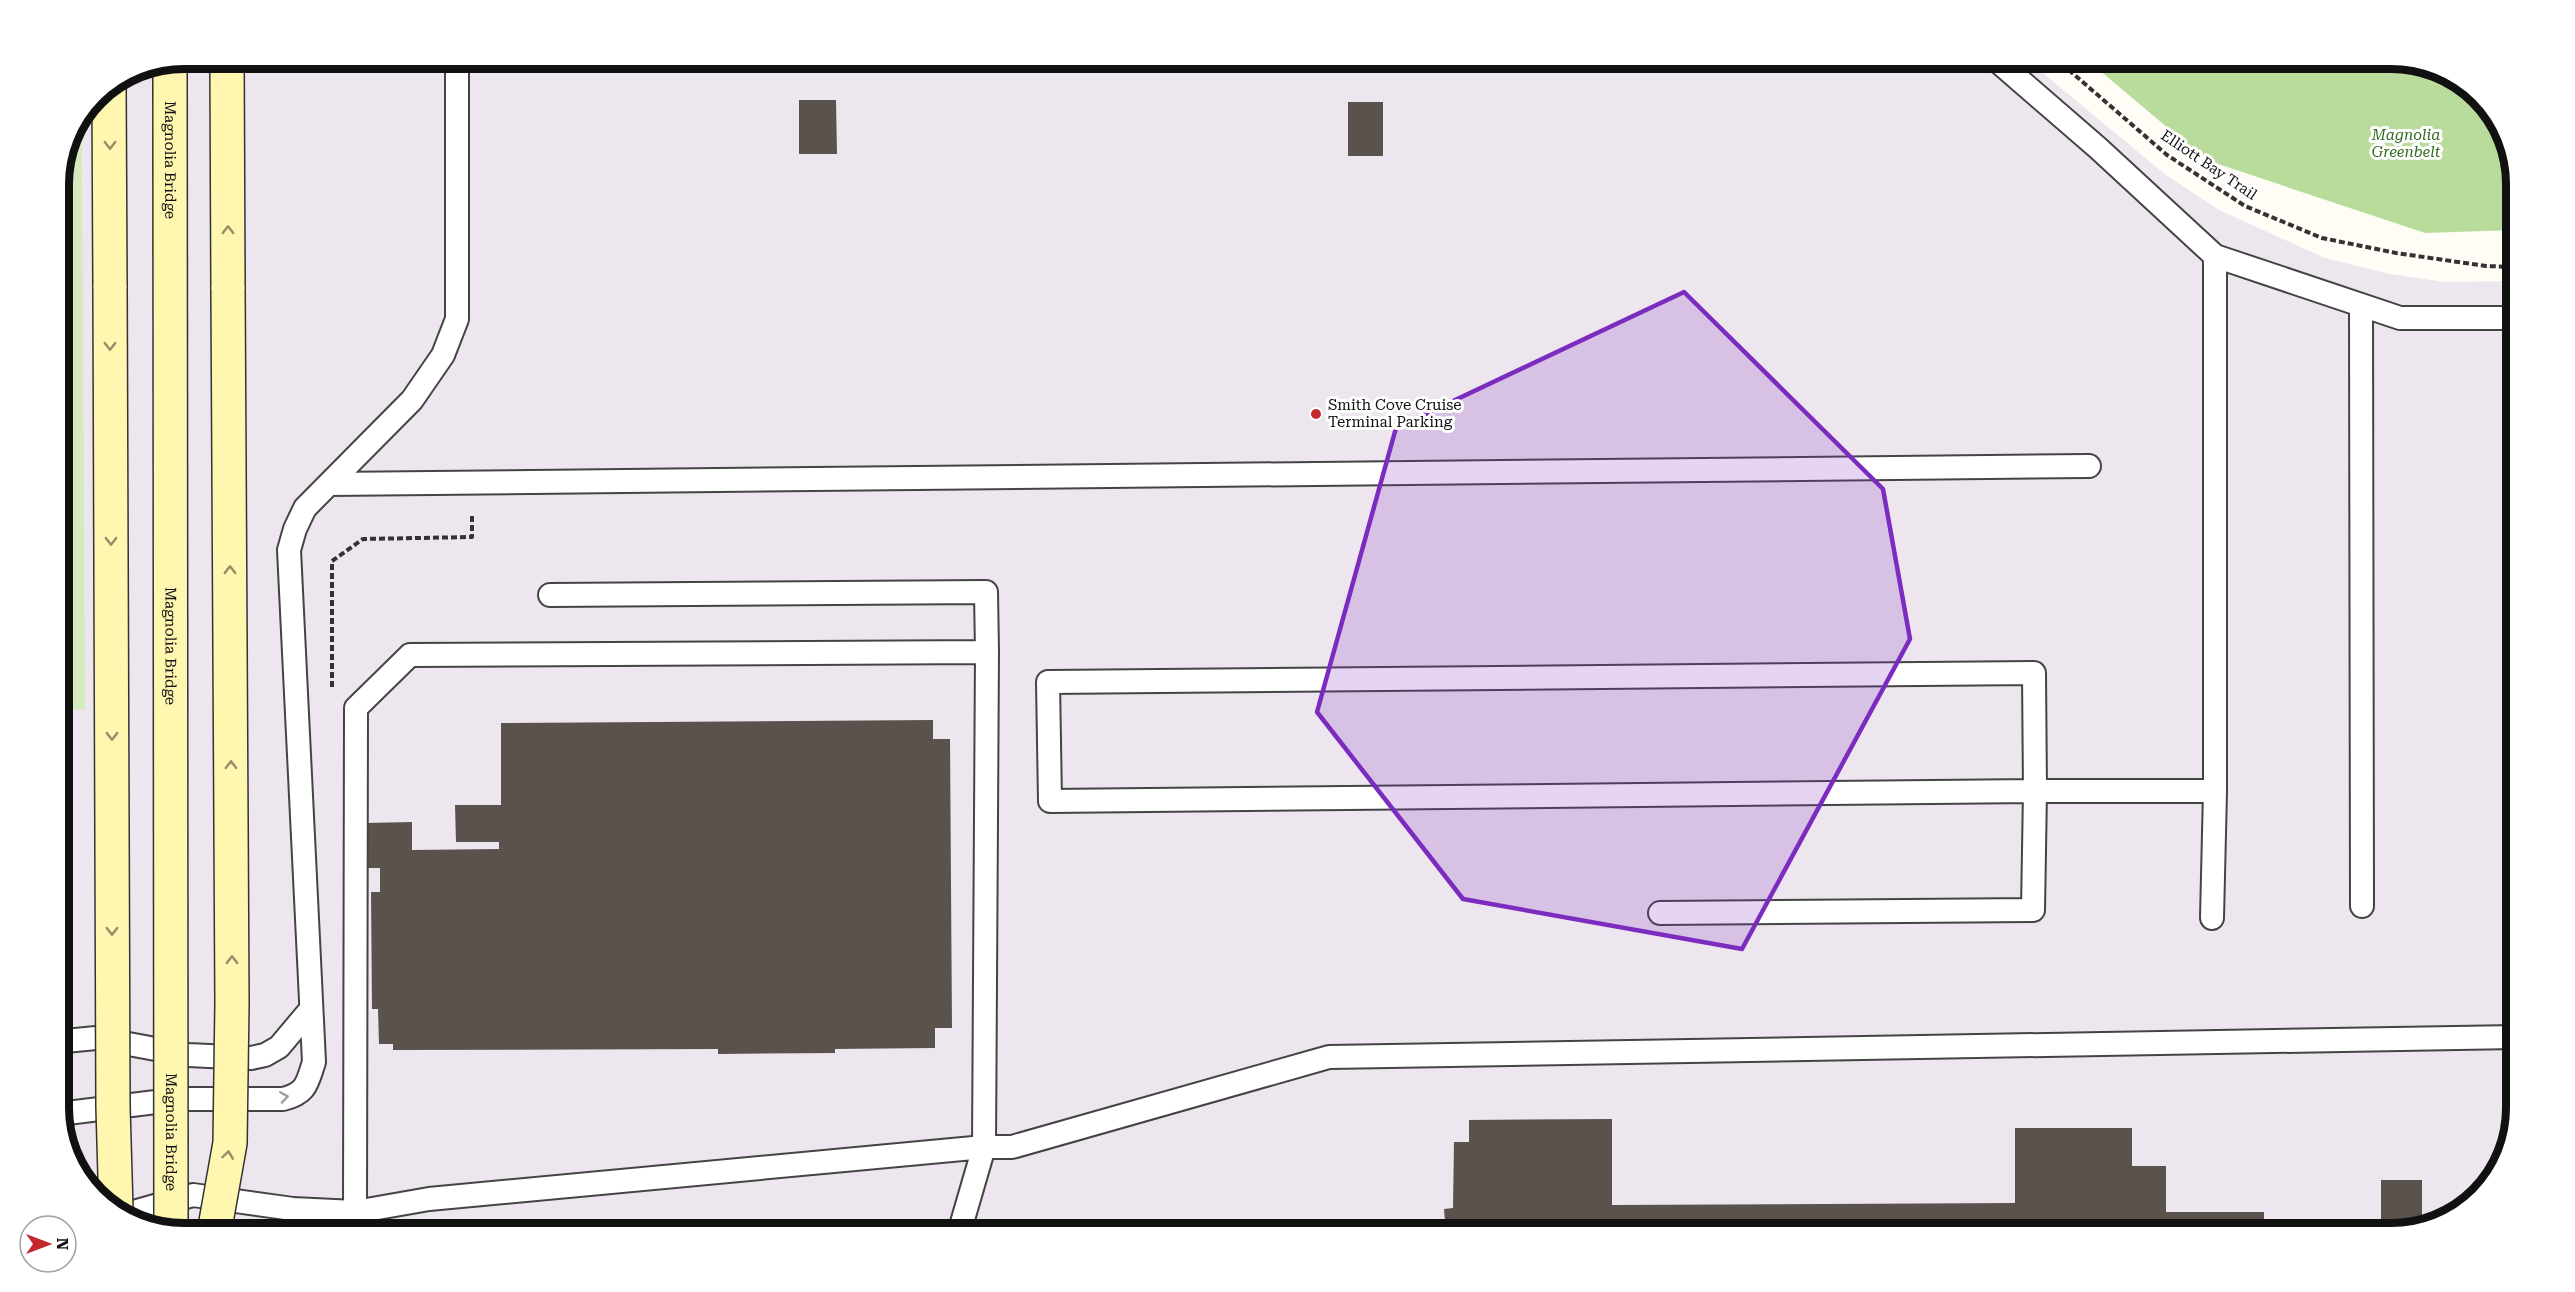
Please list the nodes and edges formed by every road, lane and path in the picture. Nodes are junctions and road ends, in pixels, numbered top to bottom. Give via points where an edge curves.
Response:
1 (226, 69) edge
2 (457, 69) edge
3 (2007, 69) edge
4 (2068, 69) edge
5 (170, 70) edge
6 (109, 97) edge
7 (2215, 255) junction
8 (2506, 267) edge
9 (2361, 305) junction
10 (2506, 318) edge
11 (2089, 466) dead end
12 (329, 483) junction
13 (550, 595) dead end
14 (987, 652) junction
15 (2035, 792) junction
16 (2215, 792) junction
17 (2362, 906) dead end
18 (1660, 914) dead end
19 (2212, 918) dead end
20 (311, 1009) junction
21 (2506, 1037) edge
22 (69, 1041) edge
23 (69, 1115) edge
24 (984, 1147) junction
25 (115, 1200) edge
26 (135, 1212) edge
27 (355, 1212) junction
28 (171, 1222) edge
29 (216, 1223) edge
30 (962, 1223) edge

29 -> 1 main road, bridge via 230,1143 232,1003
2 - 12 lane via 457,319 443,355 412,400
3 - 7 lane
4 - 8 path, Elliott Bay Trail via 2168,155 2245,206 2322,238 2396,253
5 - 28 main road, Magnolia Bridge, bridge
6 -> 25 main road, bridge
7 - 9 lane
7 - 16 lane
9 - 10 lane via 2400,318
9 - 17 lane
11 - 12 lane
12 - 20 lane via 305,508 289,550
13 - 14 lane via 986,592
14 - 24 lane
14 - 27 lane via 410,654 356,708
15 - 15 lane via 2034,673 1048,682 1050,801
15 - 16 lane
15 - 18 lane via 2034,910
16 - 19 lane
20 - 22 lane via 279,1047 252,1058 188,1055 96,1038
23 -> 20 lane via 180,1100 283,1099 296,1095 305,1088 314,1062
21 - 24 lane via 1329,1058 1012,1147
24 - 27 lane via 429,1199
24 - 30 lane
26 - 27 lane via 193,1195 293,1209

